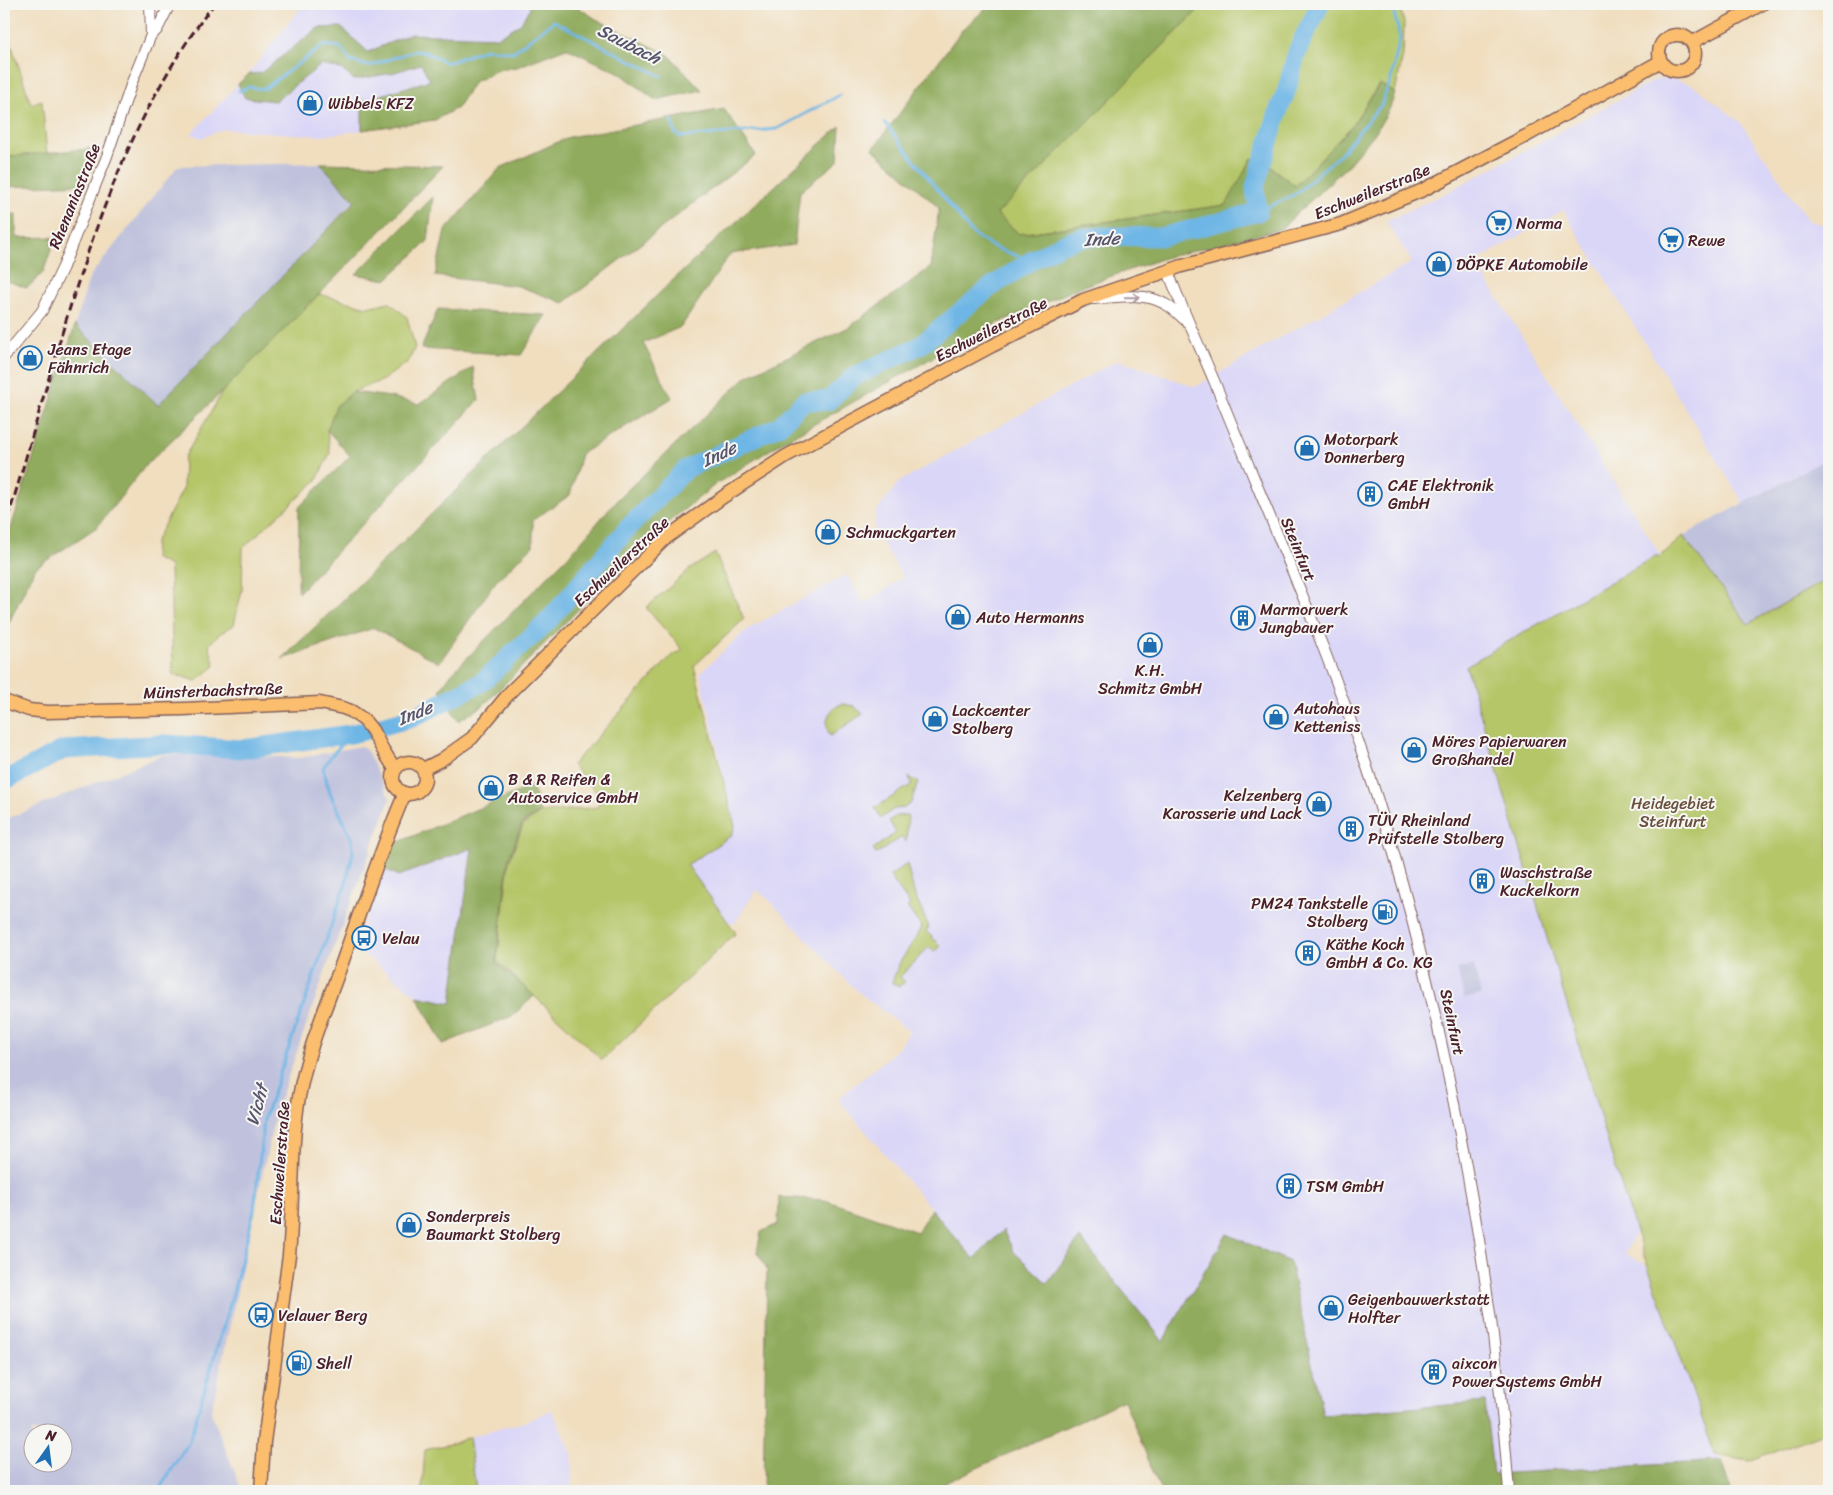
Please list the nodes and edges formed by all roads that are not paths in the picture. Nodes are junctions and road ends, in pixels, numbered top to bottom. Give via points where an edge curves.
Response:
1 (150, 4) edge
2 (170, 4) edge
3 (1762, 4) edge
4 (151, 35) junction
5 (1693, 42) junction
6 (1661, 61) junction
7 (1168, 271) junction
8 (1083, 300) junction
9 (1188, 322) junction
10 (4, 357) edge
11 (4, 701) edge
12 (396, 769) junction
13 (423, 769) junction
14 (404, 793) junction
15 (261, 1491) edge
16 (1509, 1491) edge

1 - 4 street
2 - 4 street via 157,30
3 - 5 main road
4 - 10 street, Rhenaniastraße via 107,156 50,296 34,322
5 - 6 main road via 1683,35 1671,35 1662,42
5 - 6 main road via 1695,57 1690,66 1674,70
6 - 7 main road, Eschweilerstraße via 1423,190 1340,224
7 - 8 main road, Eschweilerstraße
7 - 9 street, Steinfurt
8 -> 9 street via 1145,296 1167,304
8 - 13 main road, Eschweilerstraße via 786,456 723,497 666,538 643,560 511,691 472,738
9 - 16 street, Steinfurt via 1335,679 1367,766 1412,914 1468,1172 1493,1330
11 - 12 main road, Münsterbachstraße via 29,710 48,712 320,703 343,708 364,720
12 - 13 main road via 399,764 410,761
12 - 14 main road via 392,778 397,789
13 - 14 main road via 425,781 421,789
14 - 15 main road, Eschweilerstraße via 303,1076 293,1140 289,1255 264,1442

